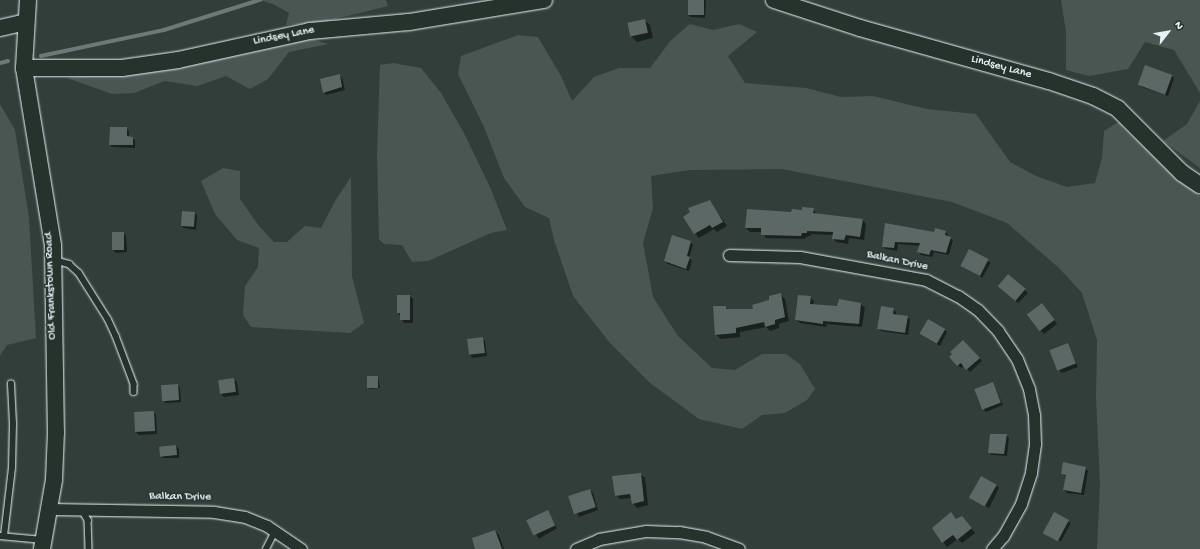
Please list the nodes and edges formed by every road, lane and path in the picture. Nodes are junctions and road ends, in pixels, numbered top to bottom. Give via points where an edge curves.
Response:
1 (28, 0) edge
2 (544, 0) edge
3 (774, 0) edge
4 (26, 22) junction
5 (0, 28) edge
6 (24, 68) junction
7 (1200, 185) edge
8 (729, 256) dead end
9 (53, 260) junction
10 (11, 384) dead end
11 (134, 392) dead end
12 (50, 509) junction
13 (81, 509) junction
14 (275, 531) junction
15 (2, 536) edge
16 (43, 545) edge
17 (89, 549) edge
18 (266, 549) edge
19 (300, 549) edge
20 (576, 549) edge
21 (739, 549) edge
22 (992, 549) edge

1 - 4 street, Old Frankstown Road
2 - 6 street, Lindsey Lane via 409,22 310,31 178,60 122,68
3 - 7 street, Lindsey Lane via 1093,96 1118,109 1182,173
4 - 5 street
4 - 6 street, Old Frankstown Road
6 - 9 street, Old Frankstown Road via 53,246
8 - 22 street, Balkan Drive via 800,257 926,280 958,296 978,310 998,331 1017,359 1029,389 1034,415 1035,444 1021,504 1003,536
9 - 11 lane via 64,261 79,273 102,309 116,336 134,384
9 - 12 street, Old Frankstown Road via 56,432
10 - 15 lane via 12,468
12 - 13 street, Balkan Drive
12 - 16 street, Old Frankstown Road
13 - 14 street, Balkan Drive via 214,512 245,517
13 - 17 lane via 88,520
14 - 18 lane
14 - 19 street, Balkan Drive
15 - 16 lane
20 - 21 street via 599,539 646,531 679,532 706,537

